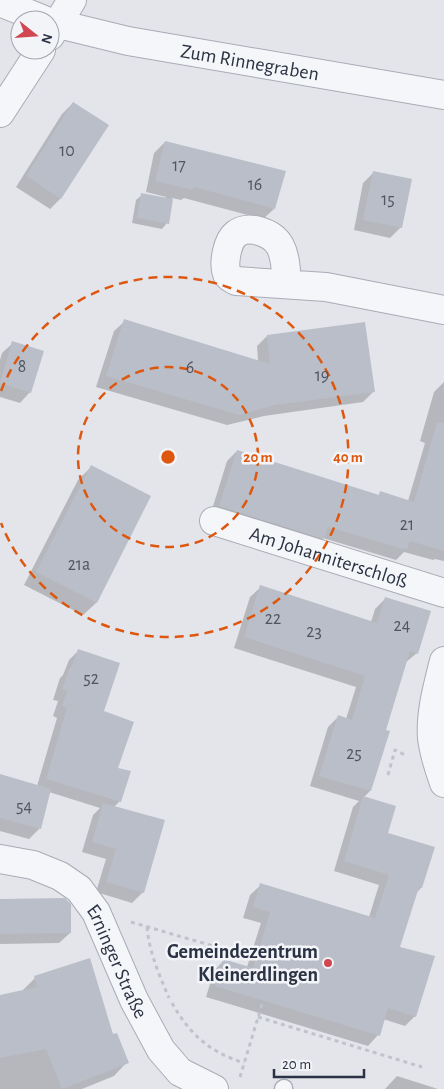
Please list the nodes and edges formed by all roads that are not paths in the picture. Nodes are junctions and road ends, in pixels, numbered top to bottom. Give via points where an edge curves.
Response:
1 (72, 0) edge
2 (0, 2) edge
3 (17, 10) edge
4 (60, 14) edge
5 (60, 28) edge
6 (34, 60) edge
7 (444, 95) edge
8 (0, 113) edge
9 (287, 284) dead end
10 (444, 310) edge
11 (214, 521) dead end
12 (444, 593) edge
13 (444, 661) edge
14 (444, 784) edge
15 (0, 858) edge
16 (226, 1085) edge

1 - 4 street
2 - 3 street, Zum Rinnegraben
5 - 7 street, Zum Rinnegraben
6 - 8 street
9 - 10 street via 326,287
11 - 12 street, Am Johanniterschloß
13 - 14 street via 432,738
15 - 16 street, Erninger Straße via 60,876 79,889 96,912 134,1000 161,1050 180,1072

